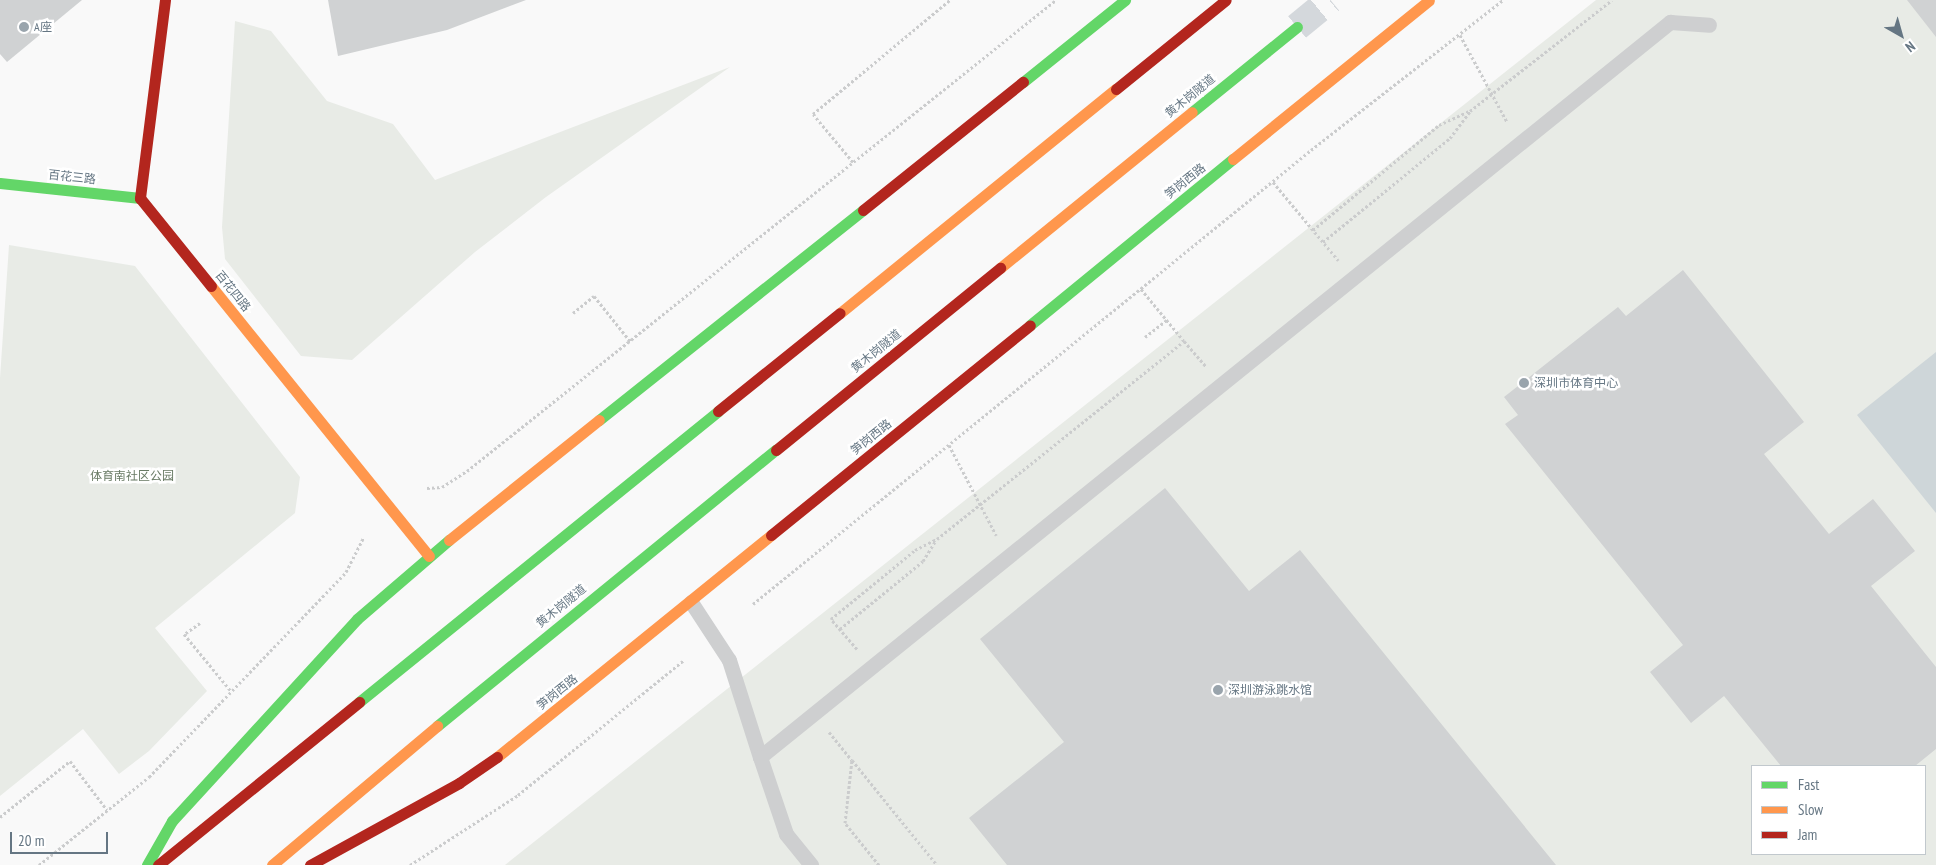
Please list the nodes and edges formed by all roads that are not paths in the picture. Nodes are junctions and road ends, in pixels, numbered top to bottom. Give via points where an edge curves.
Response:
1 (165, 0) edge
2 (1125, 0) edge
3 (1226, 0) edge
4 (1429, 0) edge
5 (1708, 25) dead end
6 (1297, 27) tunnel mouth
7 (0, 183) edge
8 (140, 198) junction
9 (429, 556) junction
10 (691, 602) junction
11 (760, 757) junction
12 (147, 865) edge
13 (158, 865) edge
14 (272, 865) edge
15 (310, 865) edge
16 (811, 865) edge

1 - 8 main road
2 - 9 main road
3 - 13 main road
4 - 10 main road, 笋岗西路
5 - 11 lane via 1670,22
6 - 14 main road, 黄木岗隧道 via 472,696
7 - 8 main road, 百花三路
8 - 9 main road, 百花四路
9 - 12 main road via 357,619 287,693 172,821
10 - 11 lane via 728,660
10 - 15 main road, 笋岗西路 via 509,748 459,783
11 - 16 lane via 786,834

